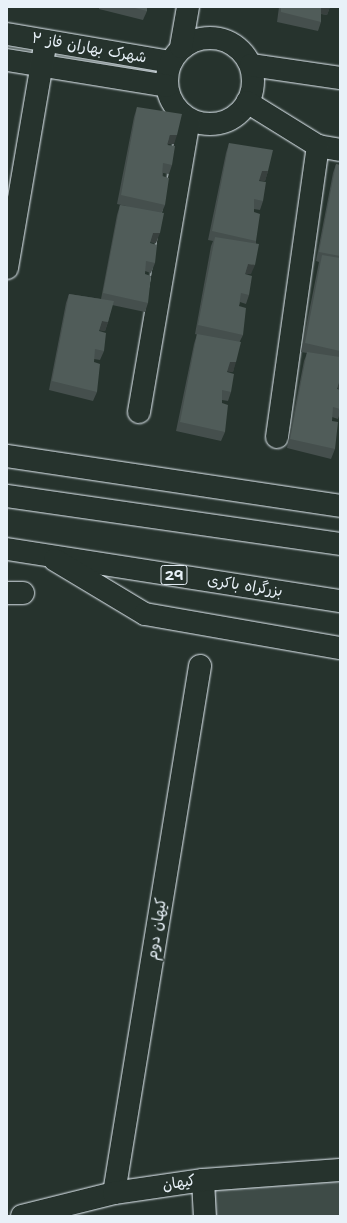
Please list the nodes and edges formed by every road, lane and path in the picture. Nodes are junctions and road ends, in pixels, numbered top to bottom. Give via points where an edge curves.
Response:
1 (188, 7) edge
2 (7, 34) edge
3 (46, 40) junction
4 (176, 55) junction
5 (7, 60) edge
6 (251, 65) junction
7 (41, 66) junction
8 (340, 78) edge
9 (167, 86) junction
10 (247, 102) junction
11 (189, 120) junction
12 (318, 146) junction
13 (340, 150) edge
14 (7, 268) edge
15 (139, 412) dead end
16 (277, 437) dead end
17 (7, 456) edge
18 (7, 496) edge
19 (340, 506) edge
20 (340, 544) edge
21 (7, 549) edge
22 (48, 555) junction
23 (340, 601) edge
24 (340, 648) edge
25 (200, 666) dead end
26 (340, 1170) edge
27 (203, 1180) junction
28 (114, 1193) junction
29 (22, 1216) edge
30 (205, 1216) edge

1 - 4 main road
2 - 3 main road, شهرک بهاران فاز ۲
3 - 4 main road, شهرک بهاران فاز ۲
3 - 7 main road
4 - 6 main road via 196,39 213,37 230,42 243,53
4 - 9 main road
5 - 7 main road, شهرک بهاران فاز ۲
6 - 8 main road
6 - 10 main road via 253,85
7 - 9 main road, شهرک بهاران فاز ۲
7 - 14 main road
9 - 11 main road via 176,109
10 - 11 main road via 238,114 222,123 206,124
10 - 12 main road
11 - 15 main road
12 - 13 main road
12 - 16 main road
17 - 19 main road
18 - 20 main road
21 - 22 main road, بزرگراه باکری / 29
22 - 23 main road, بزرگراه باکری / 29
22 - 24 main road via 145,614
25 - 28 main road, کیهان دوم
26 - 27 main road, کیهان
27 - 28 main road, کیهان
27 - 30 main road
28 - 29 main road, کیهان

